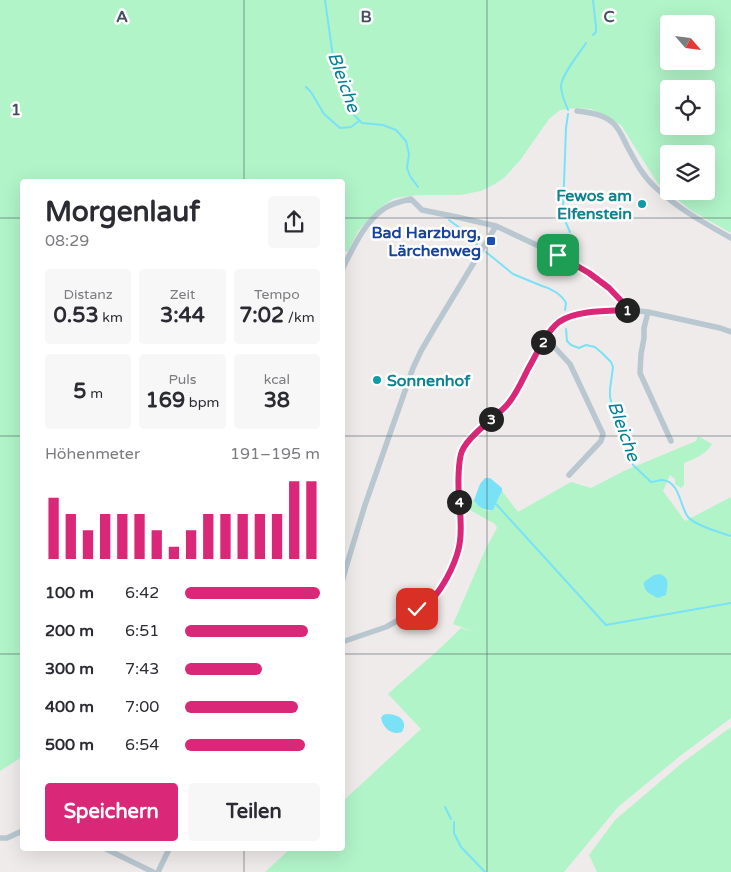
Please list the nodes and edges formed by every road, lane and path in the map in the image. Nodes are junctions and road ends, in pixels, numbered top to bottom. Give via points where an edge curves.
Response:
1 (577, 111) dead end
2 (496, 226) junction
3 (731, 238) edge
4 (345, 264) edge
5 (630, 310) junction
6 (648, 312) junction
7 (731, 332) edge
8 (546, 338) junction
9 (671, 441) dead end
10 (568, 475) dead end
11 (345, 571) edge
12 (345, 641) edge
13 (20, 832) edge
14 (0, 838) edge
15 (110, 851) edge
16 (169, 851) edge
17 (153, 872) edge
18 (158, 872) edge

1 - 3 street via 589,112 612,122 636,163 655,187 689,214
2 - 4 street via 422,210 411,199 394,203 375,216 362,232
2 - 5 street via 589,273
2 - 11 street via 421,351 365,504
5 - 6 street
5 - 8 street via 568,317 559,322
6 - 7 street
6 - 9 street via 640,373
8 - 10 street via 570,364 603,434 601,441
8 - 12 street via 516,392 462,452 458,480 460,541 457,557 434,597 386,627
13 - 14 street
15 - 17 street
16 - 18 street

